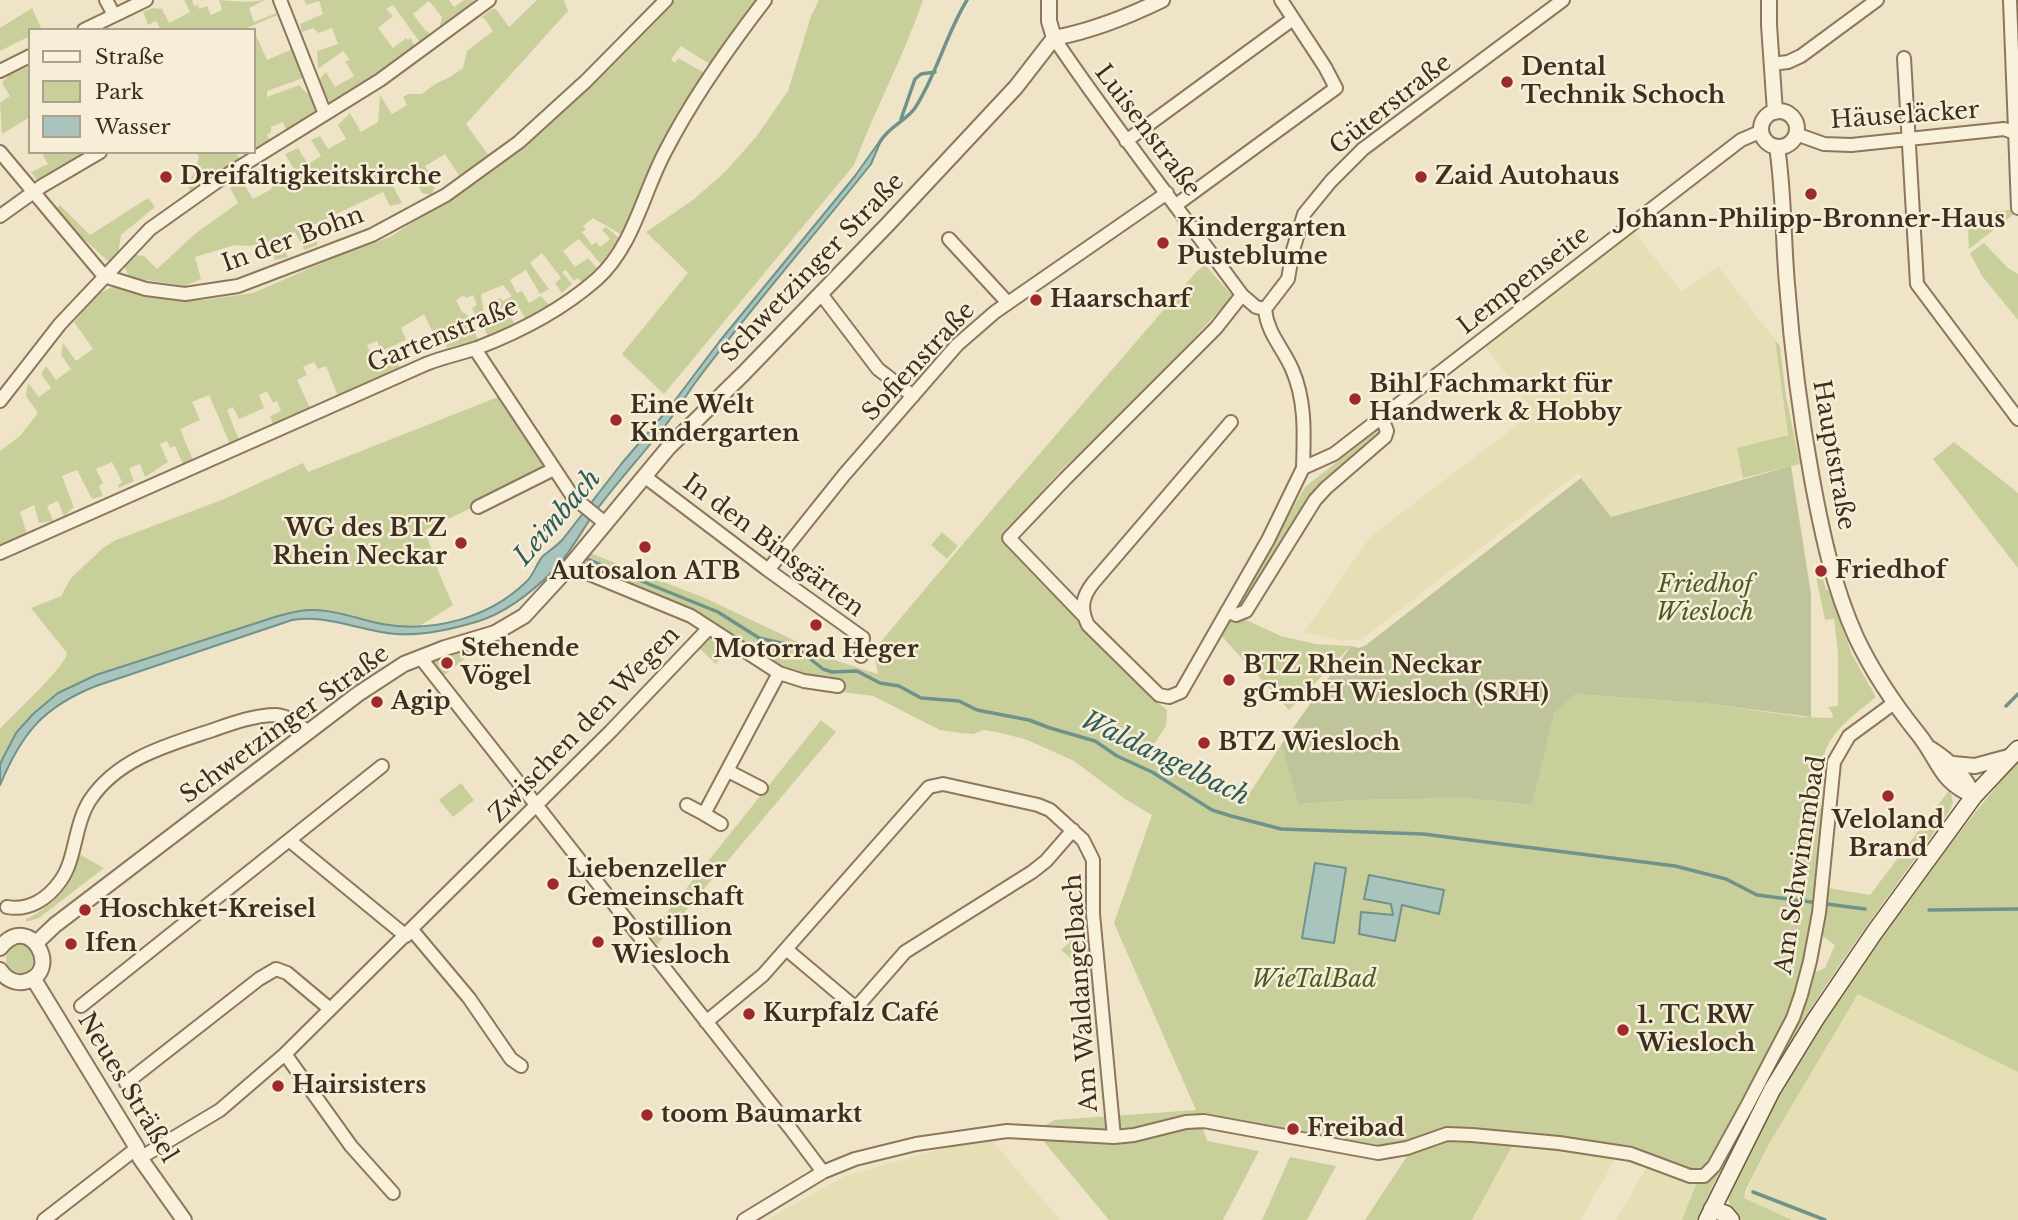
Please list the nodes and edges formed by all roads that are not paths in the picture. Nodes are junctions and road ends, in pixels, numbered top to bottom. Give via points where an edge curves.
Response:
1 (106, 0) edge
2 (146, 0) edge
3 (280, 0) edge
4 (489, 0) edge
5 (666, 0) edge
6 (765, 0) edge
7 (1049, 0) edge
8 (1162, 0) edge
9 (1281, 0) edge
10 (1563, 0) edge
11 (1769, 0) edge
12 (1877, 0) edge
13 (2010, 0) edge
14 (114, 15) junction
15 (1293, 19) junction
16 (88, 28) edge
17 (1054, 38) junction
18 (28, 57) edge
19 (1904, 58) dead end
20 (1771, 64) junction
21 (0, 71) edge
22 (2016, 79) edge
23 (1775, 112) junction
24 (325, 114) junction
25 (1762, 131) junction
26 (1796, 134) junction
27 (2017, 134) edge
28 (1910, 139) junction
29 (1126, 141) junction
30 (1777, 147) junction
31 (0, 152) edge
32 (97, 154) edge
33 (33, 192) junction
34 (1167, 193) junction
35 (1176, 205) junction
36 (2018, 208) edge
37 (0, 216) edge
38 (949, 239) dead end
39 (104, 276) junction
40 (821, 294) junction
41 (1242, 295) junction
42 (1008, 303) junction
43 (1265, 309) junction
44 (475, 349) junction
45 (913, 396) junction
46 (0, 401) edge
47 (1382, 418) junction
48 (2018, 419) edge
49 (1231, 422) dead end
50 (1303, 468) junction
51 (554, 469) junction
52 (644, 475) junction
53 (478, 508) dead end
54 (600, 519) junction
55 (0, 553) edge
56 (576, 559) junction
57 (768, 570) junction
58 (1227, 611) junction
59 (1083, 615) junction
60 (709, 628) junction
61 (861, 656) dead end
62 (420, 657) junction
63 (779, 673) junction
64 (838, 686) dead end
65 (1894, 703) junction
66 (308, 732) junction
67 (1927, 745) junction
68 (2015, 753) edge
69 (1953, 764) junction
70 (383, 766) dead end
71 (729, 771) junction
72 (761, 788) dead end
73 (1974, 796) junction
74 (687, 805) dead end
75 (537, 806) junction
76 (704, 814) junction
77 (721, 824) dead end
78 (1073, 830) junction
79 (289, 840) junction
80 (7, 906) dead end
81 (409, 933) junction
82 (36, 943) junction
83 (0, 946) edge
84 (786, 948) junction
85 (2, 977) edge
86 (33, 978) junction
87 (80, 1006) dead end
88 (330, 1009) junction
89 (706, 1022) junction
90 (285, 1054) junction
91 (521, 1066) dead end
92 (127, 1083) dead end
93 (1114, 1137) junction
94 (139, 1153) junction
95 (822, 1172) junction
96 (393, 1192) dead end
97 (1711, 1216) edge
98 (44, 1220) edge
99 (184, 1220) edge
100 (744, 1220) edge
101 (1731, 1220) edge

1 - 14 street
2 - 14 street
3 - 24 street
4 - 24 street
5 - 39 street, In der Bohn via 519,142 446,195 372,235 238,286 186,294 146,289
6 - 44 street, Gartenstraße via 684,117 626,239 599,277 533,322
7 - 17 street
8 - 17 street via 1084,32
9 - 15 street
10 - 43 street, Güterstraße via 1363,149 1331,181 1304,214 1288,279
11 - 20 street
12 - 20 street via 1801,56
13 - 22 street
14 - 16 street
15 - 29 street
15 - 35 street via 1336,88
17 - 29 street, Luisenstraße
17 - 40 street, Schwetzinger Straße via 1016,87
18 - 21 street
19 - 28 street
20 - 23 street
22 - 27 street
23 - 25 street via 1765,119
23 - 26 street via 1793,118
24 - 39 street via 174,211
25 - 30 street via 1765,140
25 - 47 street, Lempenseite via 1741,140
26 - 28 street, Häuseläcker via 1824,144
26 - 30 street via 1789,144
27 - 28 street, Häuseläcker via 2004,129
27 - 36 street
28 - 48 street via 1917,284
29 - 34 street, Luisenstraße
30 - 65 street, Hauptstraße via 1791,341 1821,527 1842,603
31 - 33 street
32 - 33 street
33 - 37 street
33 - 39 street
34 - 35 street, Luisenstraße
34 - 42 street, Sofienstraße
35 - 41 street, Luisenstraße
38 - 42 street
39 - 46 street
40 - 45 street via 878,369
40 - 52 street, Schwetzinger Straße
41 - 43 street, Luisenstraße
41 - 59 street via 1216,328 1009,538
42 - 45 street, Sofienstraße via 957,345
43 - 50 street via 1271,335 1300,391 1305,429
44 - 51 street
44 - 55 street, Gartenstraße via 426,364
45 - 57 street, Sofienstraße
47 - 50 street, Lempenseite via 1334,454
47 - 58 street via 1385,437 1315,500 1246,611 1236,615
49 - 59 street via 1093,583 1083,601
50 - 58 street
51 - 53 street
51 - 54 street via 580,504
52 - 54 street, Schwetzinger Straße
52 - 57 street, In den Binsgärten
54 - 56 street, Schwetzinger Straße
56 - 60 street, Zwischen den Wegen
56 - 62 street, Schwetzinger Straße via 543,598 508,627
57 - 61 street, In den Binsgärten via 863,638
58 - 59 street via 1181,692 1169,697 1158,695
60 - 63 street
60 - 75 street, Zwischen den Wegen
62 - 66 street, Schwetzinger Straße via 388,674
62 - 75 street
63 - 64 street
63 - 71 street
65 - 67 street, Hauptstraße
65 - 93 street, Am Schwimmbad via 1849,736 1834,762 1819,913 1793,1018 1714,1166 1704,1176 1690,1176 1631,1154 1472,1135 1447,1134 1378,1153 1204,1121
66 - 80 street via 293,719 257,717 140,756 90,801 79,820 66,870 50,893 29,906
66 - 82 street, Schwetzinger Straße
67 - 69 street, Hauptstraße
67 - 73 street, Hauptstraße via 1942,774
68 - 69 street via 1975,766
68 - 73 main road
69 - 73 street, Hauptstraße
70 - 79 street
71 - 72 street
71 - 76 street
73 - 97 main road via 1815,1020 1772,1090
74 - 76 street
75 - 81 street, Zwischen den Wegen
75 - 89 street
76 - 77 street
78 - 84 street, Am Waldangelbach via 1038,804 932,785
78 - 84 street via 1032,872 905,953 856,1008
78 - 93 street, Am Waldangelbach via 1094,860 1094,925
79 - 81 street
79 - 87 street
81 - 88 street, Zwischen den Wegen
81 - 91 street via 469,998 511,1059
82 - 83 street via 22,936
82 - 86 street via 43,961
84 - 89 street, Am Waldangelbach via 758,981
85 - 86 street via 15,982
86 - 94 street, Neues Sträßel
88 - 90 street, Zwischen den Wegen
88 - 92 street via 276,969
89 - 95 street
90 - 94 street, Zwischen den Wegen via 220,1110
90 - 96 street via 351,1146
93 - 95 street, Am Schwimmbad via 1035,1131 962,1136 886,1151
94 - 98 street, Zwischen den Wegen
94 - 99 street, Neues Sträßel
95 - 100 street, Am Schwimmbad
97 - 101 main road via 1726,1214

